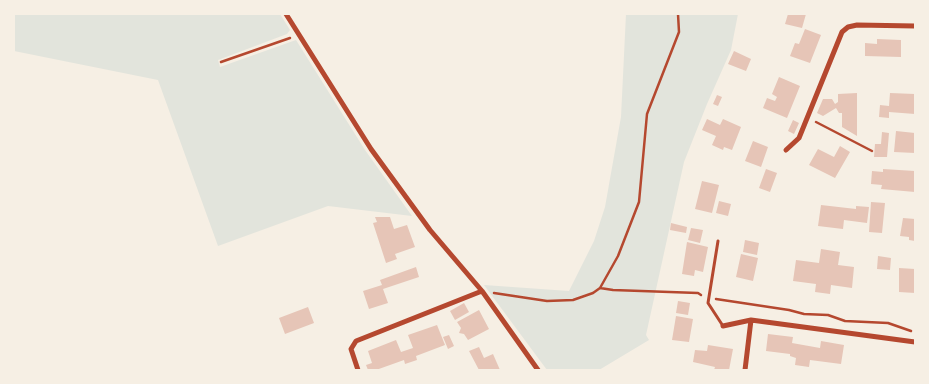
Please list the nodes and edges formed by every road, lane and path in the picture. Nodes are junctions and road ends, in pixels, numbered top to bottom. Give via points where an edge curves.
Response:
1 (286, 14) edge
2 (678, 14) edge
3 (915, 26) edge
4 (299, 35) junction
5 (221, 62) dead end
6 (808, 118) junction
7 (786, 150) dead end
8 (872, 151) dead end
9 (718, 241) dead end
10 (600, 288) junction
11 (482, 291) junction
12 (708, 298) junction
13 (751, 320) junction
14 (723, 326) joint
15 (915, 333) edge
16 (915, 342) edge
17 (358, 370) edge
18 (538, 370) edge
19 (744, 370) edge

1 - 4 street
2 - 10 path via 679,32 647,114 639,202 618,256
3 - 6 street via 857,25 842,32
4 - 5 path
4 - 11 street via 371,148 430,230
6 - 7 street via 799,138
6 - 8 path
9 - 12 lane
10 - 11 path via 573,300 556,301
10 - 12 path via 698,293
11 - 17 street via 356,341 351,349
11 - 18 street
12 - 14 lane
12 - 15 path via 828,315 845,321 888,323
13 - 14 street
13 - 16 street
13 - 19 street

